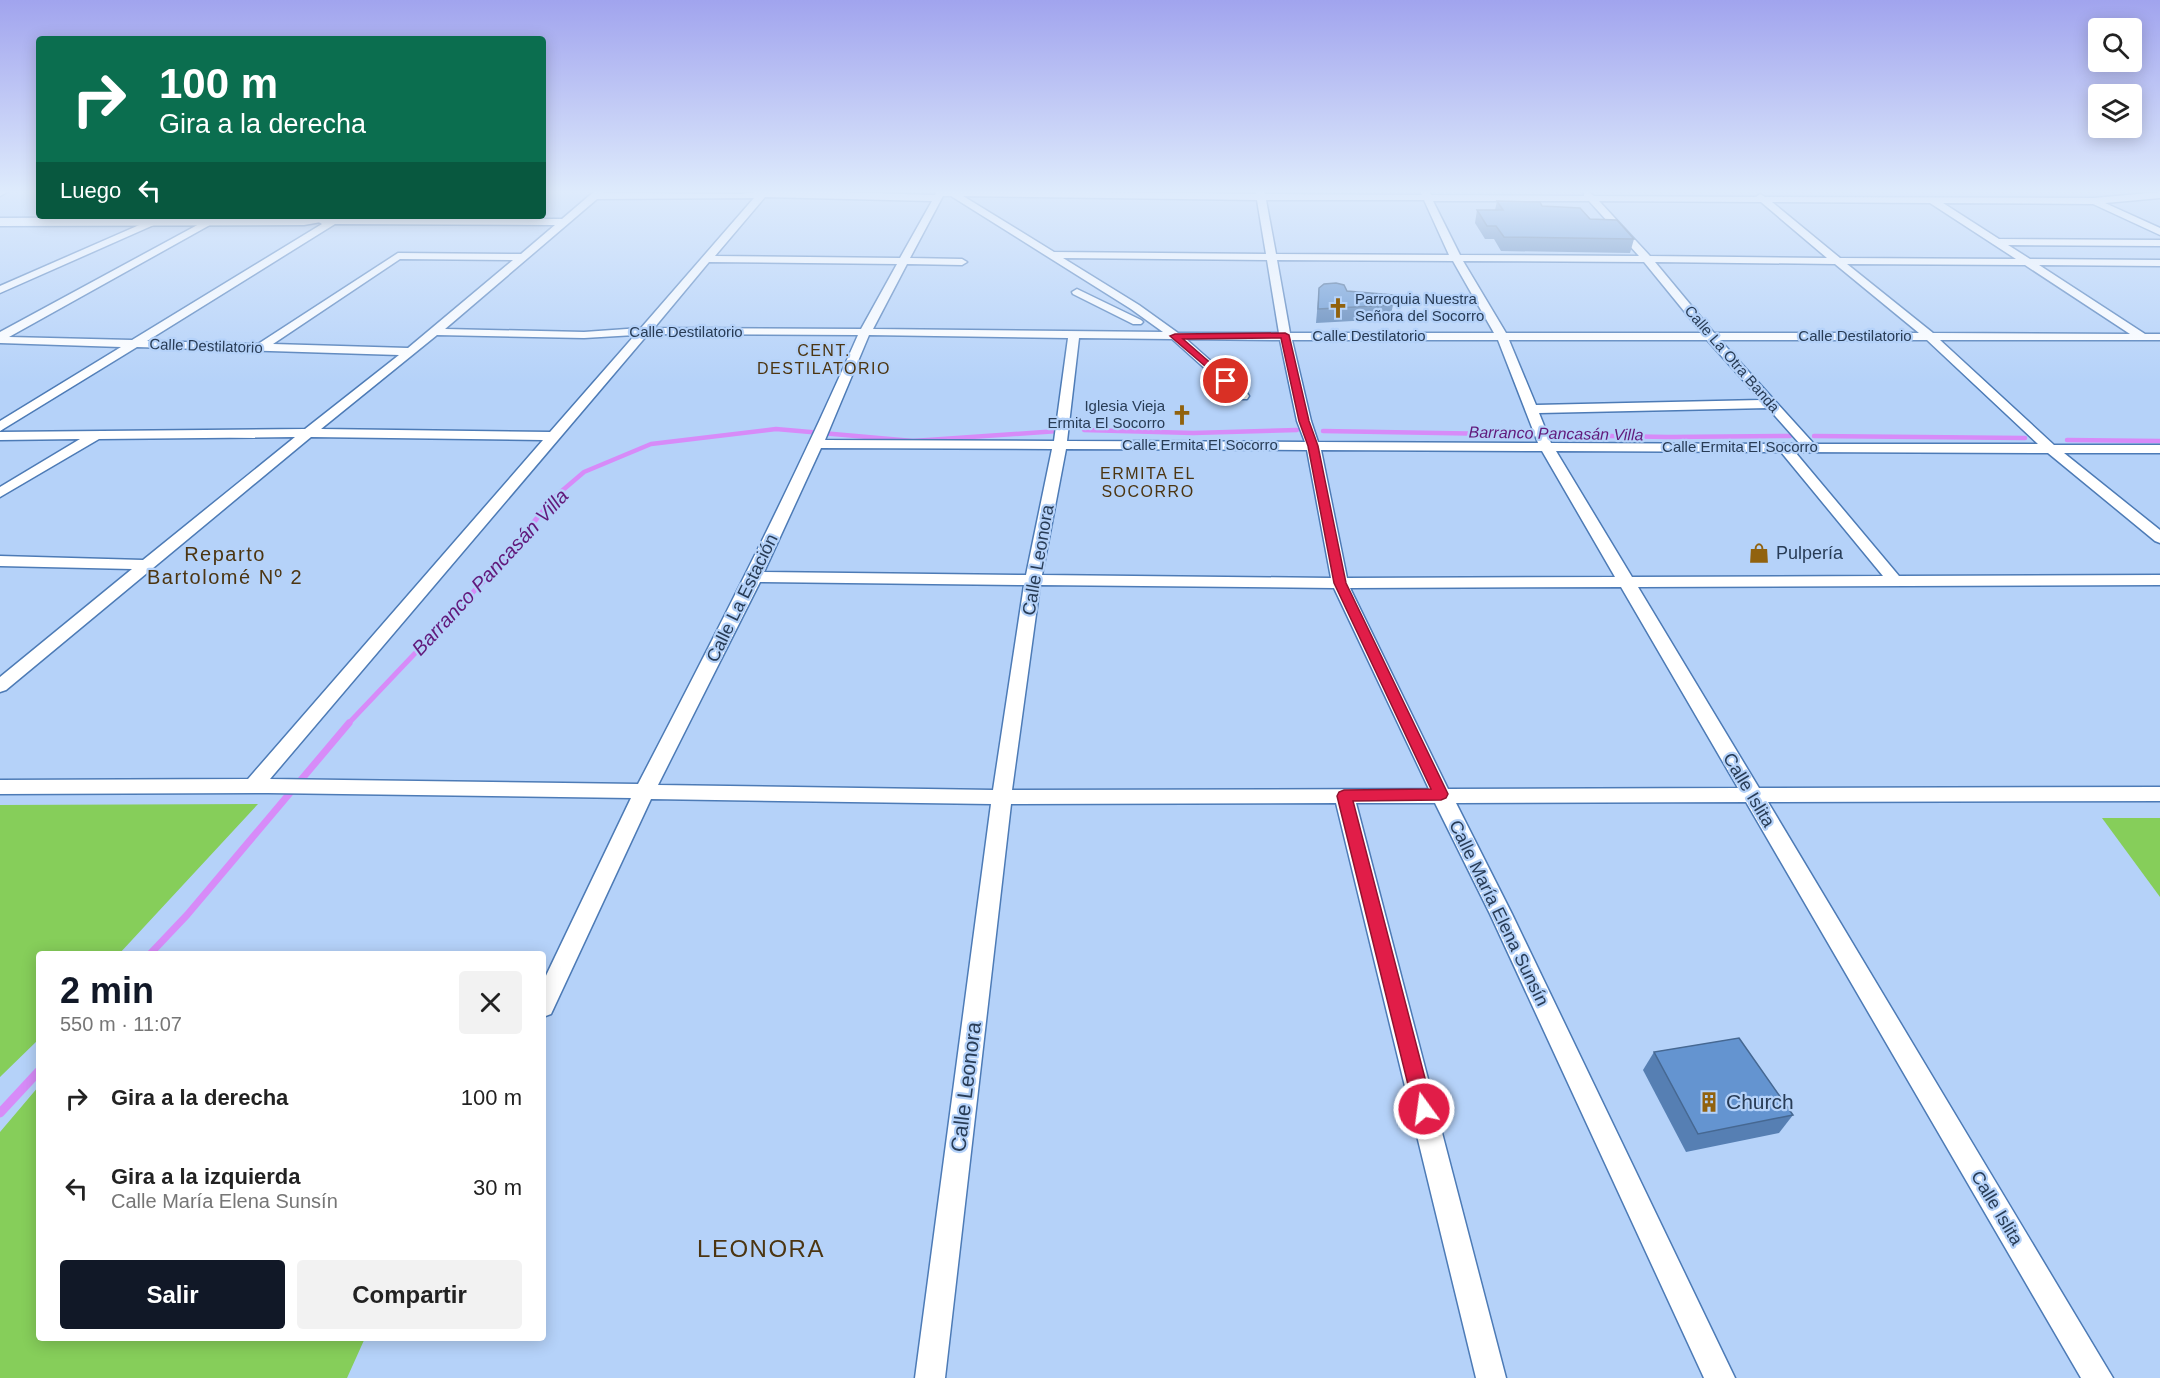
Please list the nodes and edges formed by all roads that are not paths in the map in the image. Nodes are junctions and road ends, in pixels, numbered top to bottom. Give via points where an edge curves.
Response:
1 (80, 254) edge
2 (152, 254) edge
3 (277, 254) edge
4 (526, 254) edge
5 (709, 254) edge
6 (908, 254) edge
7 (1454, 254) edge
8 (1642, 254) edge
9 (1829, 254) edge
10 (2016, 254) edge
11 (1052, 255) joint
12 (1272, 256) junction
13 (523, 257) junction
14 (1456, 258) junction
15 (705, 259) junction
16 (1647, 260) junction
17 (1837, 261) junction
18 (2026, 261) junction
19 (904, 262) junction
20 (962, 262) dead end
21 (2160, 263) edge
22 (0, 290) edge
23 (1077, 292) dead end
24 (1135, 307) junction
25 (1137, 322) junction
26 (645, 331) junction
27 (435, 332) junction
28 (865, 332) junction
29 (1074, 334) junction
30 (1139, 335) junction
31 (1285, 335) junction
32 (1175, 336) junction
33 (1502, 336) junction
34 (1710, 336) junction
35 (1930, 336) junction
36 (2143, 336) junction
37 (2160, 337) edge
38 (0, 339) edge
39 (134, 344) junction
40 (260, 348) junction
41 (2160, 348) edge
42 (411, 352) junction
43 (1243, 396) dead end
44 (1771, 404) junction
45 (1530, 409) junction
46 (0, 427) edge
47 (308, 433) junction
48 (97, 435) junction
49 (0, 436) edge
50 (552, 436) junction
51 (1542, 439) junction
52 (816, 443) junction
53 (1060, 444) junction
54 (1313, 446) junction
55 (1784, 447) junction
56 (1810, 447) junction
57 (2049, 447) junction
58 (2160, 449) edge
59 (0, 493) edge
60 (2160, 538) edge
61 (0, 561) edge
62 (148, 565) junction
63 (754, 577) junction
64 (1033, 578) junction
65 (2160, 580) edge
66 (1628, 581) junction
67 (1895, 581) junction
68 (1340, 583) junction
69 (0, 686) edge
70 (260, 786) junction
71 (0, 787) edge
72 (645, 791) junction
73 (1003, 791) junction
74 (1441, 794) junction
75 (2160, 794) edge
76 (1753, 795) junction
77 (1344, 796) junction
78 (546, 1001) edge
79 (930, 1378) edge
80 (1491, 1378) edge
81 (1720, 1378) edge
82 (2098, 1378) edge

1 - 22 street
2 - 38 street
3 - 39 street
4 - 13 street
5 - 15 street
6 - 19 street, Calle La Estación
7 - 14 street, Calle Islita
8 - 16 street, Calle La Otra Banda
9 - 17 street
10 - 18 street
11 - 12 street
11 - 24 street
12 - 14 street
12 - 31 street, Calle María Elena Sunsín
13 - 27 street
13 - 40 street via 398,256
14 - 16 street
14 - 33 street, Calle Islita
15 - 19 street
15 - 26 street
16 - 17 street
16 - 34 street, Calle La Otra Banda
17 - 18 street
17 - 35 street
18 - 21 street
18 - 36 street
19 - 20 street
19 - 28 street, Calle La Estación
23 - 25 street
24 - 25 street
24 - 32 street
25 - 30 street
26 - 27 street, Calle Destilatorio via 584,335
26 - 28 street, Calle Destilatorio
26 - 50 street
27 - 42 street
28 - 29 street, Calle Destilatorio
28 - 52 street, Calle La Estación
29 - 30 street, Calle Destilatorio
29 - 53 street, Calle Leonora
30 - 32 street, Calle Destilatorio
31 - 32 street, Calle Destilatorio
31 - 33 street, Calle Destilatorio
31 - 54 street, Calle María Elena Sunsín
32 - 43 street
33 - 34 street, Calle Destilatorio
33 - 45 street, Calle Islita
34 - 35 street, Calle Destilatorio
34 - 44 street, Calle La Otra Banda
35 - 36 street, Calle Destilatorio
35 - 57 street
36 - 37 street, Calle Destilatorio
36 - 41 street
38 - 39 street, Calle Destilatorio
39 - 40 street, Calle Destilatorio
39 - 46 street
40 - 42 street, Calle Destilatorio
42 - 47 street
44 - 45 street
44 - 56 street, Calle La Otra Banda
45 - 51 street, Calle Islita
47 - 48 street
47 - 50 street
47 - 62 street
48 - 49 street
48 - 59 street
50 - 70 street
51 - 54 street, Calle Ermita El Socorro
51 - 55 street, Calle Ermita El Socorro
51 - 66 street, Calle Islita
52 - 53 street, Calle Ermita El Socorro
52 - 63 street, Calle La Estación
53 - 54 street, Calle Ermita El Socorro
53 - 64 street, Calle Leonora
54 - 68 street, Calle María Elena Sunsín
55 - 56 street, Calle Ermita El Socorro
55 - 67 street
56 - 57 street, Calle Ermita El Socorro
57 - 58 street, Calle Ermita El Socorro
57 - 60 street
61 - 62 street
62 - 69 street
63 - 64 street
63 - 72 street, Calle La Estación
64 - 68 street
64 - 73 street, Calle Leonora
65 - 67 street
66 - 67 street
66 - 68 street
66 - 76 street, Calle Islita
68 - 74 street, Calle María Elena Sunsín
70 - 71 street
70 - 72 street
72 - 73 street
72 - 78 street, Calle La Estación
73 - 77 street
73 - 79 street, Calle Leonora
74 - 76 street
74 - 77 street
74 - 81 street, Calle María Elena Sunsín
75 - 76 street
76 - 82 street, Calle Islita
77 - 80 street

